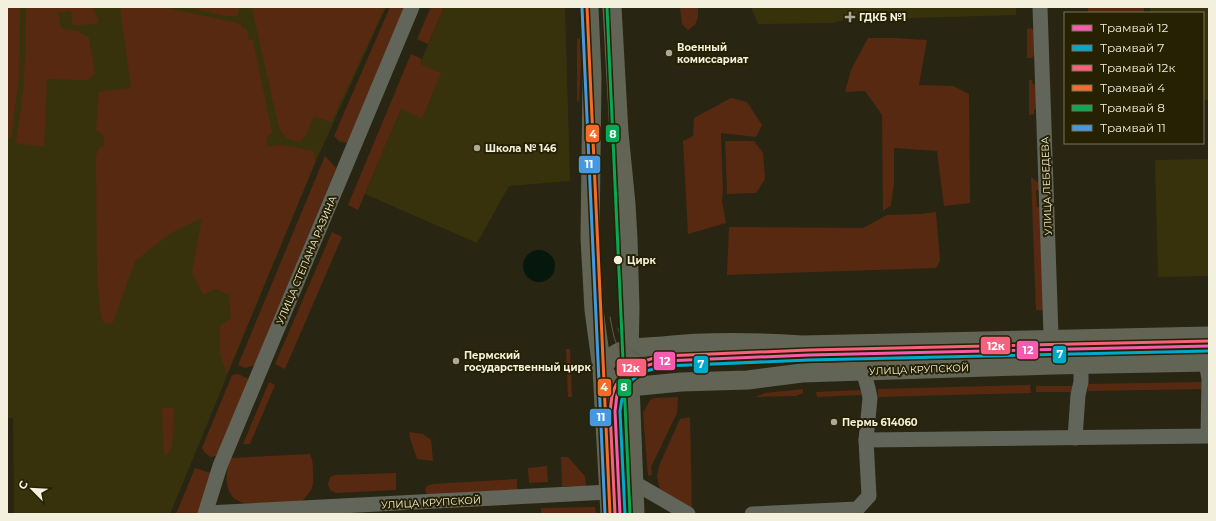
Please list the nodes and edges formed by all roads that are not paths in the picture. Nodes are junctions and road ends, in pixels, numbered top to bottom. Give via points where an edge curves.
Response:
1 (412, 7) edge
2 (589, 7) edge
3 (612, 7) edge
4 (1040, 7) edge
5 (1209, 336) edge
6 (1052, 339) junction
7 (628, 349) junction
8 (1208, 362) edge
9 (1052, 365) junction
10 (1081, 365) junction
11 (602, 369) junction
12 (863, 371) junction
13 (630, 387) junction
14 (1208, 436) edge
15 (1075, 438) junction
16 (866, 440) junction
17 (634, 482) junction
18 (609, 492) junction
19 (205, 514) edge
20 (610, 514) edge
21 (635, 514) edge
22 (688, 514) edge
23 (752, 514) edge

1 - 19 street, УЛИЦА СТЕПАНА РАЗИНА via 220,466
2 - 11 main road via 592,78 590,238 594,310
3 - 7 main road via 628,239
4 - 6 street, УЛИЦА ЛЕБЕДЕВА
5 - 6 main road
6 - 7 main road via 802,345 679,344
6 - 9 street, УЛИЦА ЛЕБЕДЕВА
7 - 11 main road via 612,356
7 - 13 main road
8 - 10 main road, УЛИЦА КРУПСКОЙ
8 - 14 street
9 - 10 main road, УЛИЦА КРУПСКОЙ
9 - 12 main road, УЛИЦА КРУПСКОЙ
10 - 15 street via 1082,382 1078,395
11 - 13 main road via 610,380
11 - 18 main road
12 - 13 main road, УЛИЦА КРУПСКОЙ via 802,373 748,380 680,382
12 - 16 street via 870,398
13 - 17 main road
14 - 15 street
15 - 16 street
16 - 23 street via 869,496 857,508
17 - 21 main road
17 - 22 street
18 - 19 street, УЛИЦА КРУПСКОЙ
18 - 20 main road

